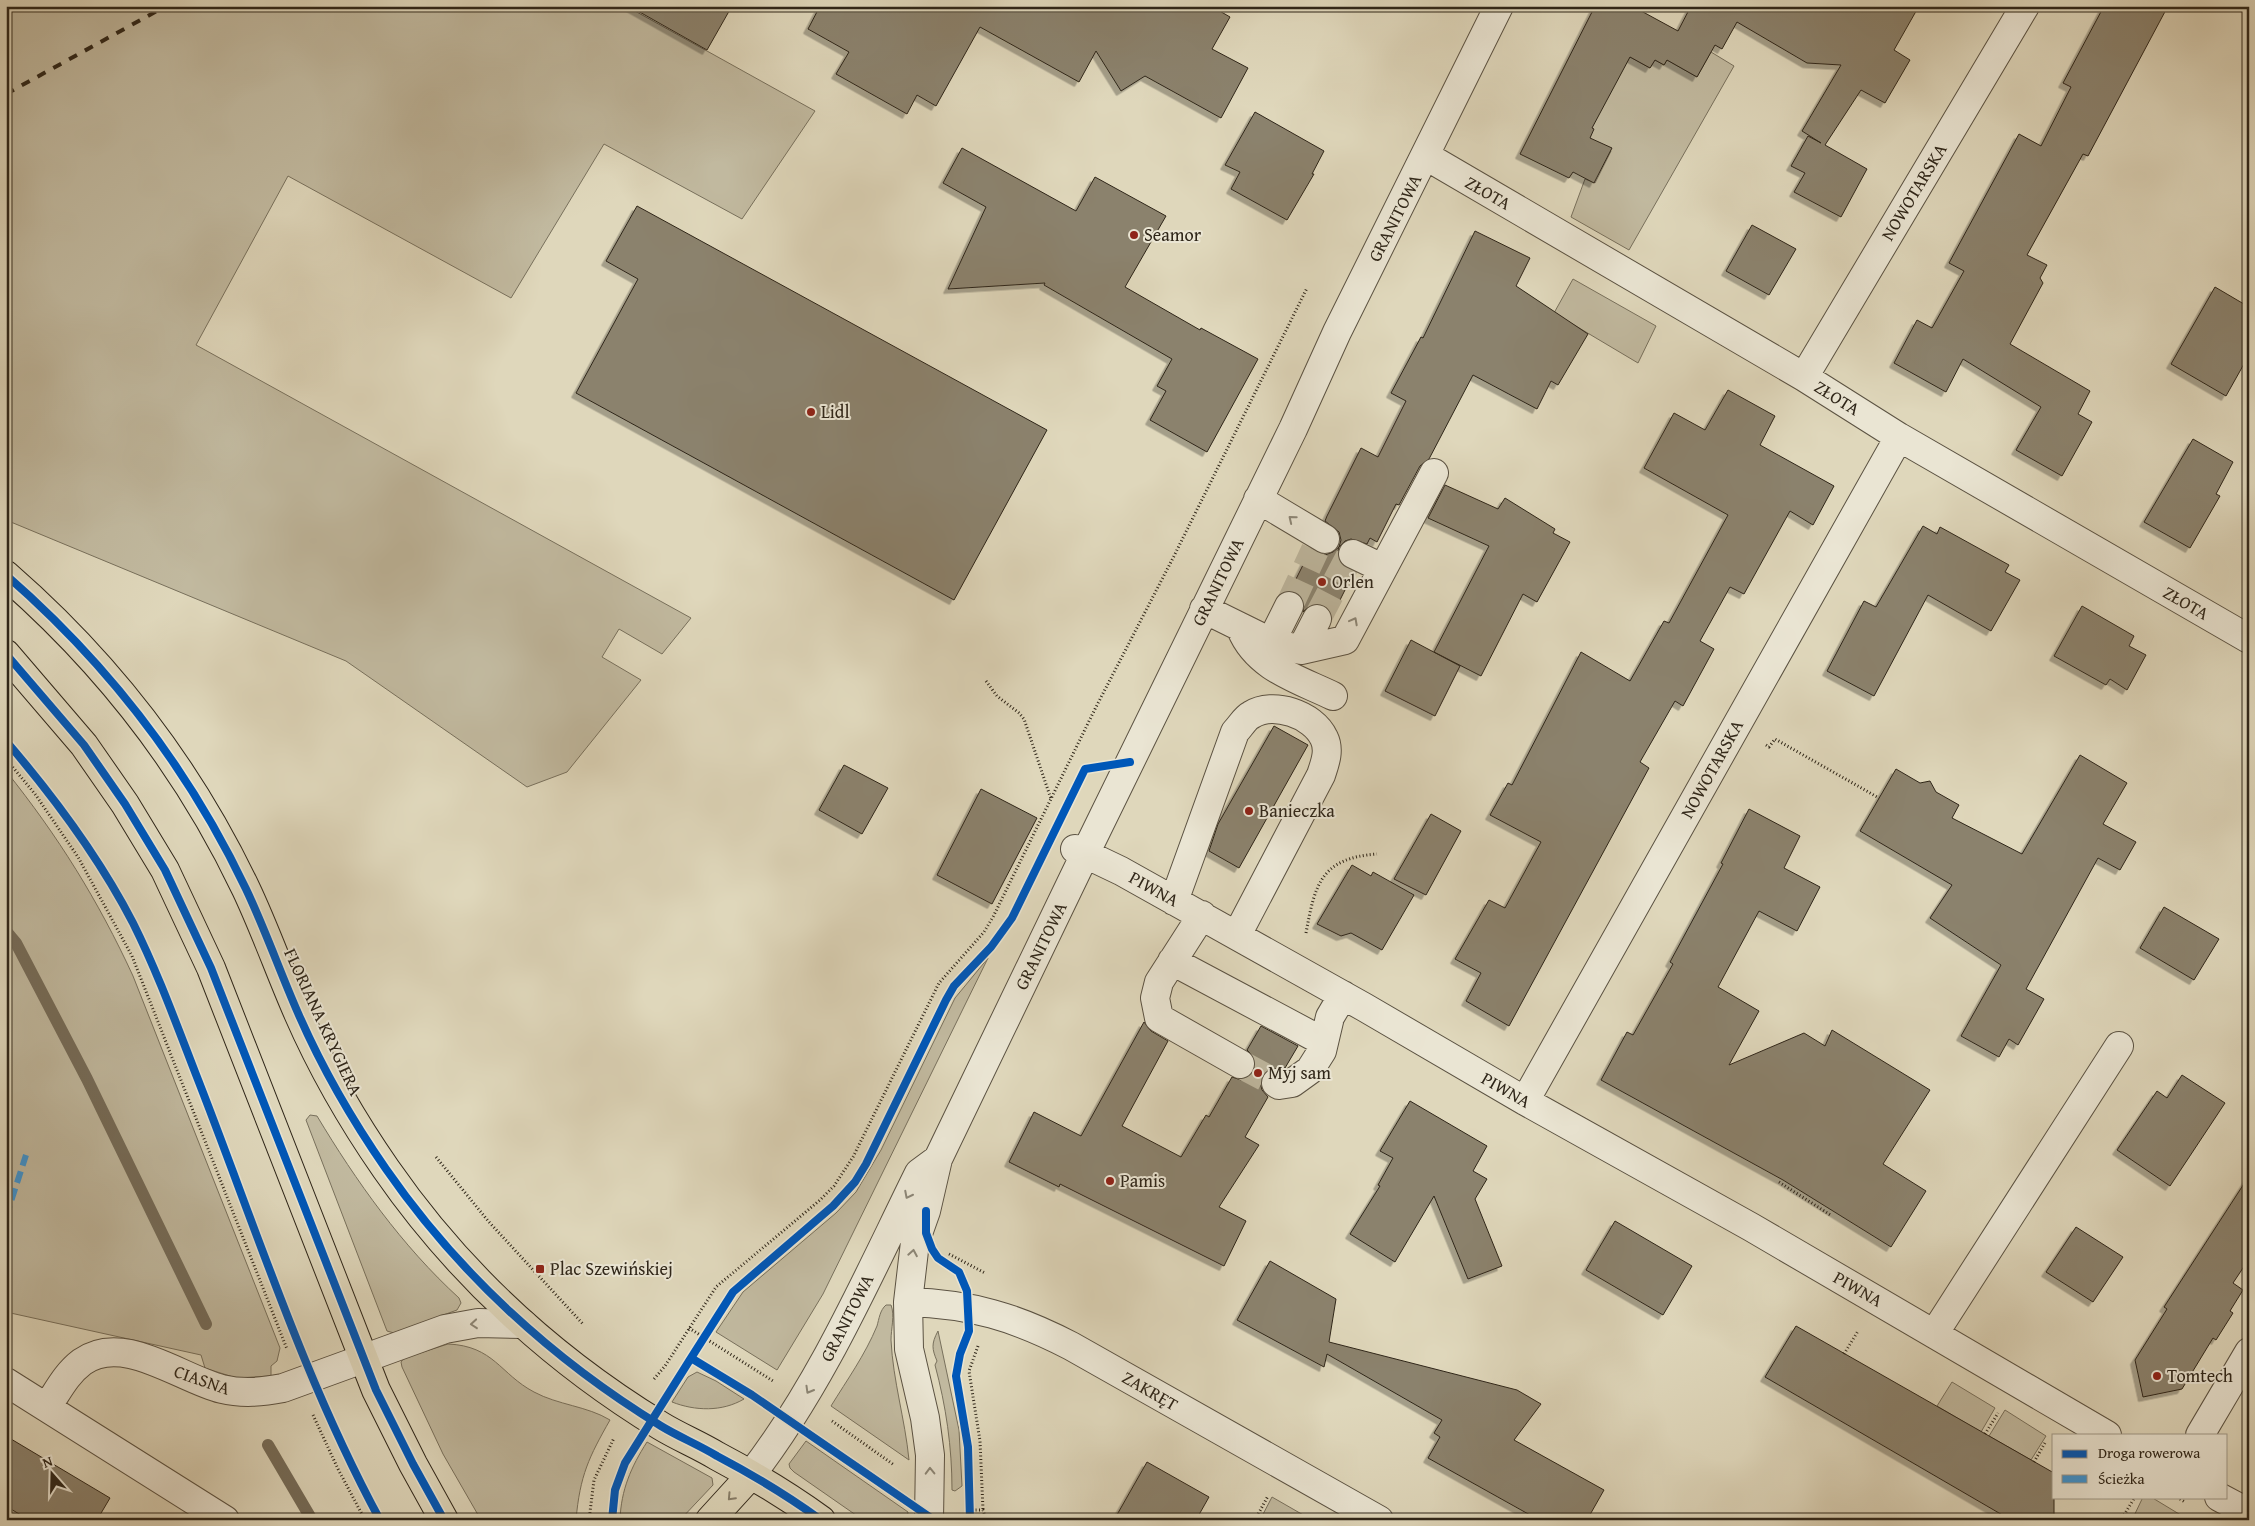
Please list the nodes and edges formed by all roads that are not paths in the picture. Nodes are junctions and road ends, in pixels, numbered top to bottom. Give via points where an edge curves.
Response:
1 (1499, 6) edge
2 (2025, 6) edge
3 (1426, 156) junction
4 (1804, 377) junction
5 (1899, 437) junction
6 (1434, 473) dead end
7 (1258, 500) junction
8 (1321, 542) dead end
9 (1353, 554) dead end
10 (1382, 568) junction
11 (6, 575) edge
12 (1289, 606) tunnel mouth
13 (1204, 609) junction
14 (1317, 619) tunnel mouth
15 (1240, 625) junction
16 (2249, 639) edge
17 (1271, 642) junction
18 (1301, 650) junction
19 (6, 654) edge
20 (1334, 696) dead end
21 (1080, 850) junction
22 (1174, 900) junction
23 (1202, 915) junction
24 (1237, 935) junction
25 (1172, 961) junction
26 (1343, 995) junction
27 (1324, 1042) junction
28 (2119, 1046) dead end
29 (1240, 1064) tunnel mouth
30 (1276, 1083) tunnel mouth
31 (1525, 1101) junction
32 (938, 1159) junction
33 (908, 1302) junction
34 (523, 1324) junction
35 (1934, 1334) junction
36 (2249, 1352) edge
37 (363, 1358) junction
38 (6, 1382) edge
39 (47, 1407) junction
40 (2105, 1434) edge
41 (2201, 1434) edge
42 (751, 1475) junction
43 (2221, 1498) edge
44 (2249, 1513) edge
45 (225, 1520) edge
46 (444, 1520) edge
47 (710, 1520) edge
48 (821, 1520) edge
49 (929, 1520) edge
50 (1379, 1520) edge

1 - 3 street, GRANITOWA
2 - 4 street, NOWOTARSKA
3 - 4 street, ZŁOTA
3 - 7 street, GRANITOWA via 1337,332
4 - 5 street, ZŁOTA
5 - 16 street, ZŁOTA
5 - 31 street, NOWOTARSKA
6 - 10 street
8 -> 7 street
7 - 13 street, GRANITOWA
9 - 10 street
18 -> 10 street via 1345,640
11 - 34 main road, FLORIANA KRYGIERA via 82,646 169,755 231,859 313,1044 358,1127 419,1214
12 - 17 street
13 - 15 street
13 - 21 street, GRANITOWA
14 - 18 street
15 - 17 street
15 - 20 street via 1249,646 1271,666
17 - 18 street
19 - 37 main road via 98,764 174,886 214,976
21 - 22 street, PIWNA
21 - 32 street, GRANITOWA
22 - 23 street, PIWNA
22 - 24 street via 1235,732 1250,715 1273,708 1312,722 1324,738 1327,757 1321,775
23 - 24 street, PIWNA
23 - 25 street
24 - 26 street, PIWNA
25 - 27 street
25 - 29 street via 1159,982 1155,998 1159,1018
26 - 27 street via 1330,1017
26 - 31 street, PIWNA
27 - 30 street via 1310,1070 1292,1083
28 - 35 street
31 - 35 street, PIWNA
33 -> 32 street, GRANITOWA via 915,1242
32 -> 42 street, GRANITOWA via 919,1173 854,1306 802,1401
49 -> 33 street, GRANITOWA via 930,1456 908,1339
33 - 50 street, ZAKRĘT via 952,1305 1027,1324
34 -> 37 street, CIASNA via 468,1324
34 - 42 main road, FLORIANA KRYGIERA via 634,1408
35 - 40 street, PIWNA
36 - 41 street
37 - 39 street, CIASNA via 265,1392 233,1391 204,1384 131,1353 112,1352 94,1356 74,1369
37 - 46 main road via 399,1438
38 - 39 street
39 - 45 street
42 -> 47 main road
42 - 48 main road, FLORIANA KRYGIERA
43 - 44 street

